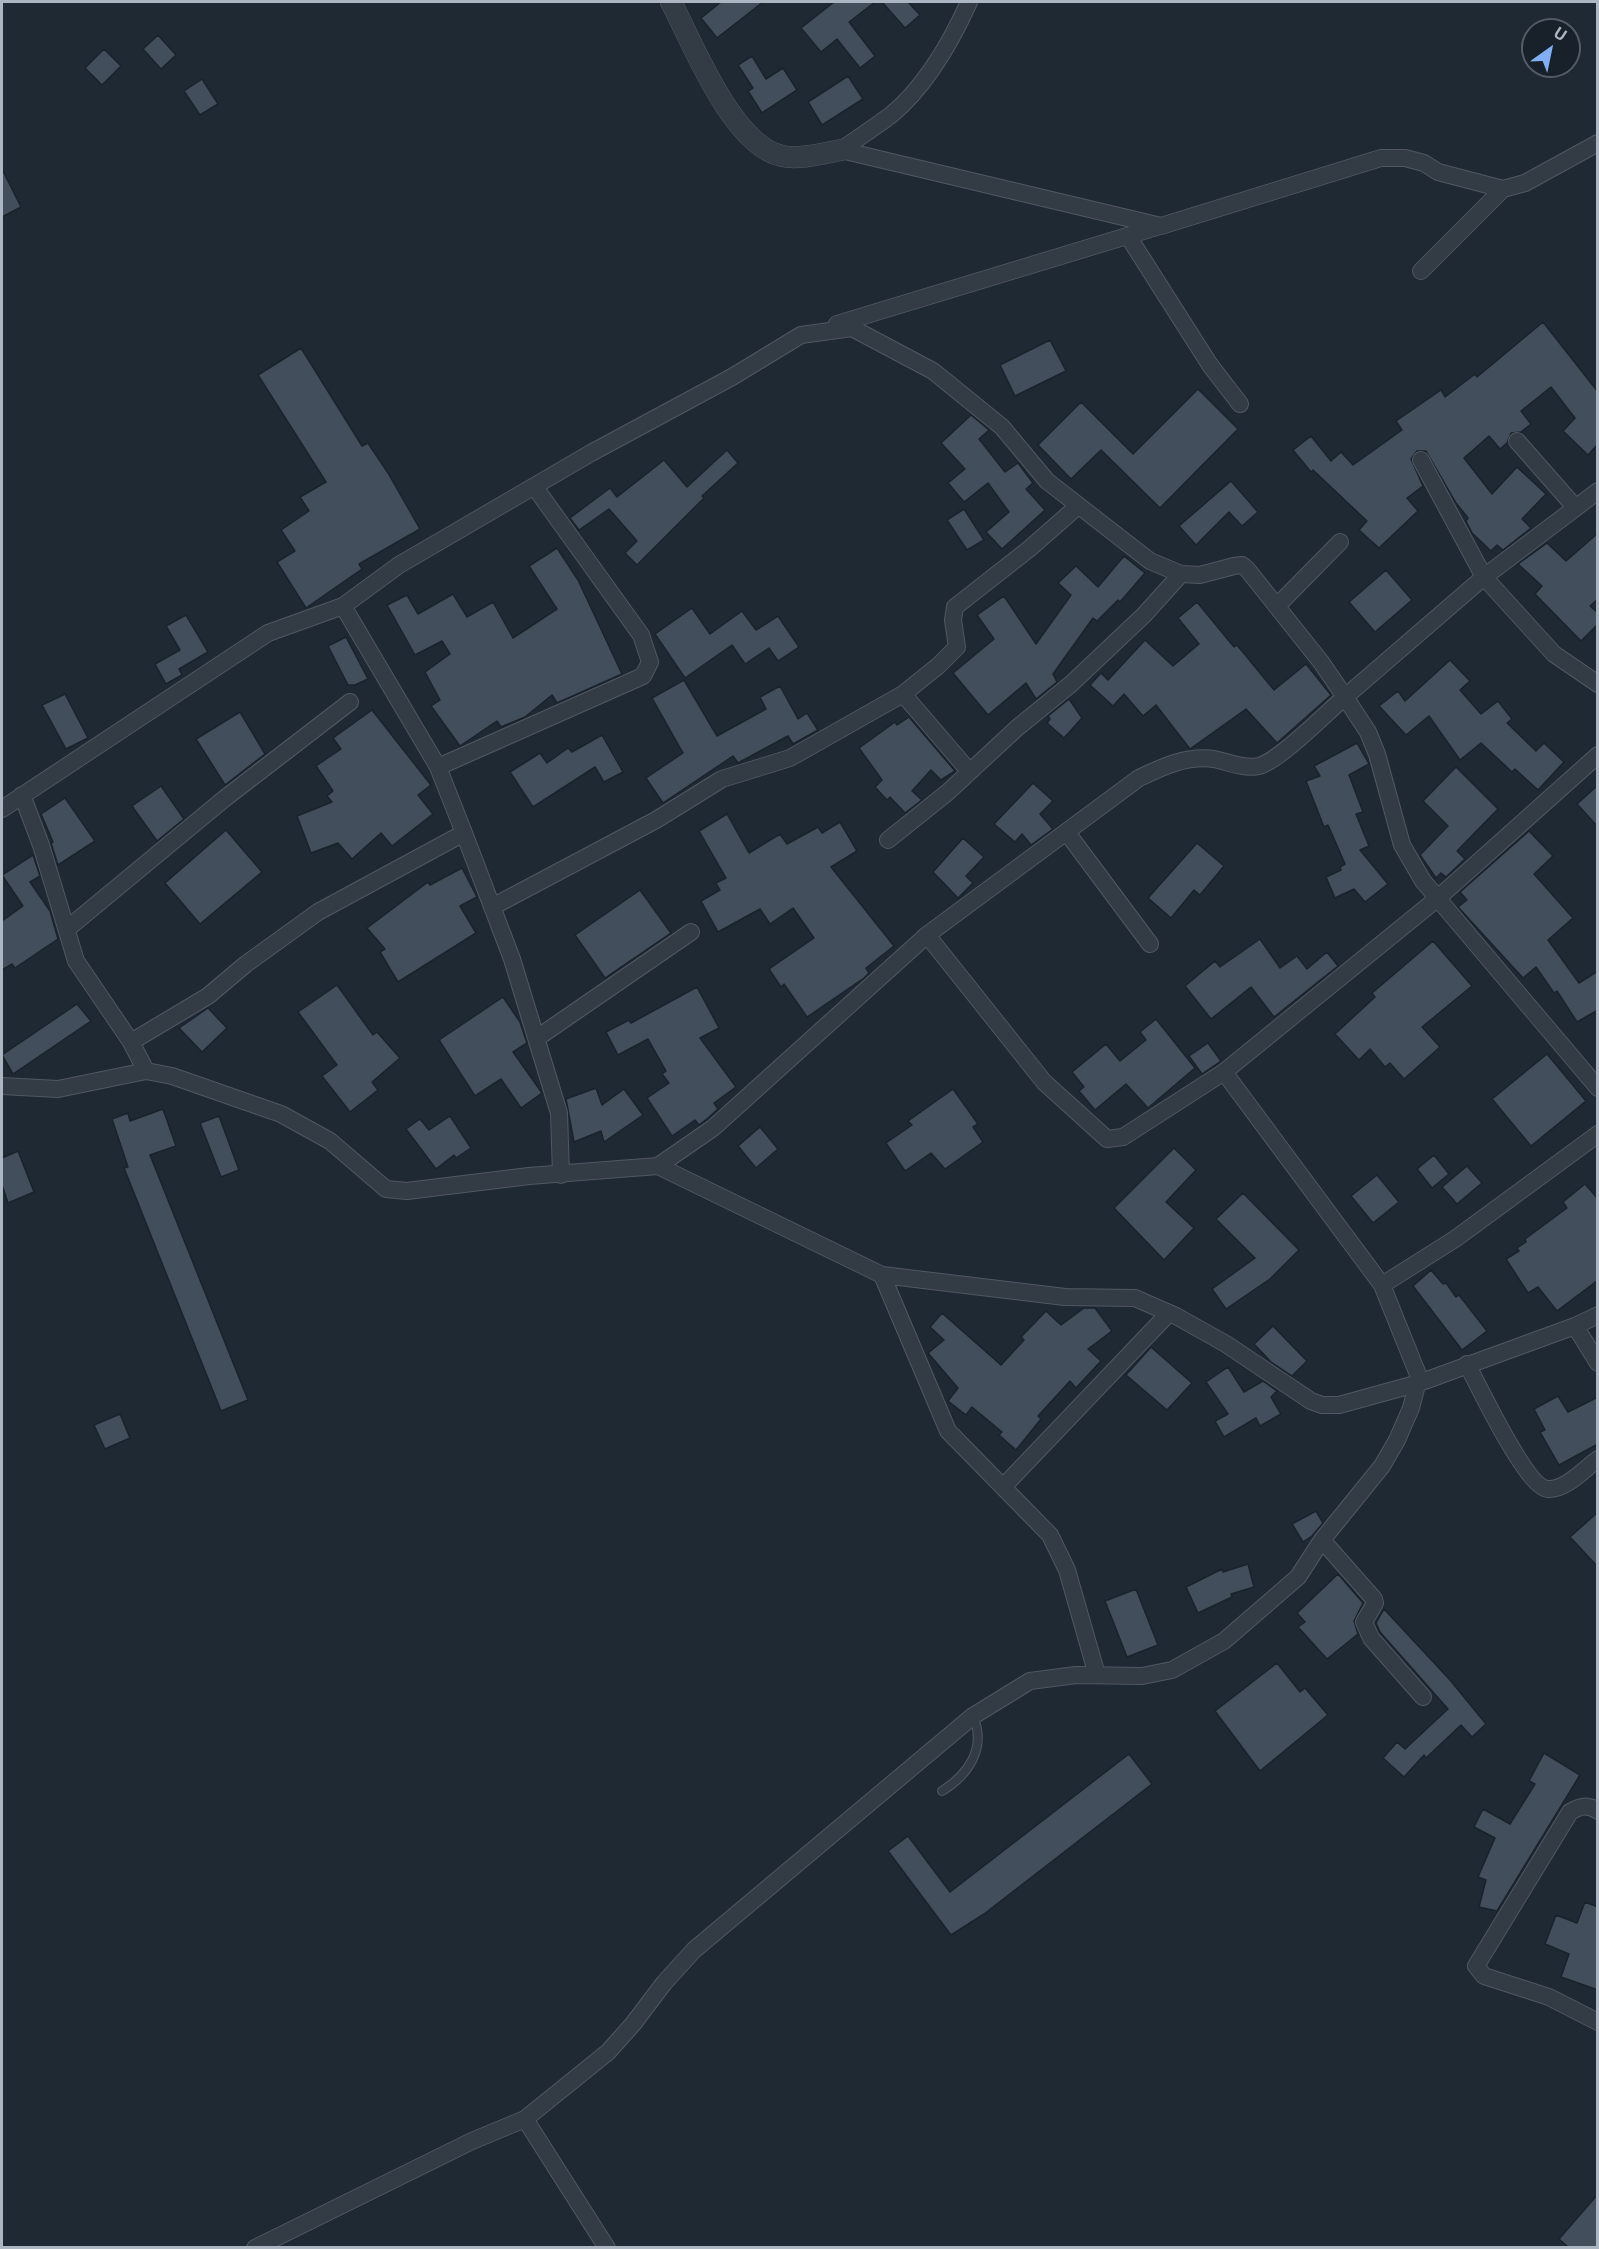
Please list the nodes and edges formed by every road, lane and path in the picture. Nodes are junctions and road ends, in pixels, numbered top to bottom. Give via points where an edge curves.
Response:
1 (671, 2) edge
2 (969, 2) edge
3 (1598, 143) edge
4 (841, 150) junction
5 (1503, 189) junction
6 (1161, 226) junction
7 (1128, 236) junction
8 (1421, 271) dead end
9 (801, 335) junction
10 (1240, 404) dead end
11 (1517, 441) dead end
12 (1421, 460) dead end
13 (534, 486) junction
14 (1598, 491) edge
15 (1078, 506) junction
16 (1575, 507) junction
17 (1340, 542) dead end
18 (1181, 574) junction
19 (1484, 577) junction
20 (343, 606) junction
21 (1277, 606) junction
22 (1598, 684) edge
23 (903, 694) junction
24 (1345, 697) junction
25 (350, 702) dead end
26 (1598, 755) edge
27 (438, 767) junction
28 (969, 771) junction
29 (22, 795) junction
30 (2, 809) edge
31 (464, 833) junction
32 (1068, 834) junction
33 (888, 840) dead end
34 (1438, 898) junction
35 (492, 907) junction
36 (67, 929) junction
37 (691, 932) dead end
38 (927, 936) junction
39 (1150, 944) dead end
40 (537, 1038) junction
41 (131, 1042) junction
42 (146, 1071) junction
43 (1224, 1072) junction
44 (2, 1086) edge
45 (1598, 1088) edge
46 (1598, 1134) edge
47 (658, 1166) junction
48 (561, 1174) junction
49 (882, 1275) junction
50 (1382, 1285) junction
51 (1169, 1313) junction
52 (1598, 1315) edge
53 (1575, 1326) junction
54 (1598, 1363) edge
55 (1467, 1364) junction
56 (1416, 1369) junction
57 (1598, 1459) edge
58 (1003, 1487) junction
59 (1322, 1540) junction
60 (1097, 1675) junction
61 (1423, 1697) dead end
62 (973, 1716) junction
63 (942, 1791) dead end
64 (1598, 1811) edge
65 (1598, 2022) edge
66 (525, 2120) junction
67 (255, 2247) edge
68 (607, 2247) edge

1 - 4 street via 721,98 749,137 782,156
2 - 4 street via 953,39 922,81 892,114
3 - 5 street via 1525,183
4 - 6 street
5 - 6 street via 1438,172 1405,158 1381,158
5 - 8 street
6 - 7 street
7 - 9 street
7 - 10 street via 1210,365
9 - 13 street
9 - 15 street via 852,328 933,371 1002,427 1047,481
11 - 16 street
12 - 19 street
13 - 20 street via 399,565
13 - 27 street via 641,635 650,662 643,676
14 - 16 street
15 - 18 street via 1150,561
15 - 23 street via 955,607 952,620 957,647
16 - 19 street
17 - 21 street
18 - 21 street via 1200,575 1242,565
18 - 28 street via 1071,684
19 - 22 street via 1554,654
19 - 24 street
20 - 27 street
20 - 29 street via 268,633
21 - 24 street
23 - 28 street
23 - 35 street via 790,758 722,779 646,826
24 - 32 street via 1269,762 1248,767 1211,759 1168,764 1139,778
24 - 34 street via 1377,754 1402,845
25 - 36 street via 224,799
26 - 34 street
27 - 31 street
28 - 33 street
29 - 30 street
29 - 36 street
31 - 35 street
31 - 41 street via 318,912 208,996
32 - 38 street
32 - 39 street
34 - 43 street
34 - 45 street
35 - 40 street
36 - 41 street via 76,961
37 - 40 street
38 - 43 street via 1044,1082 1107,1139 1124,1137
38 - 47 street via 713,1128
40 - 48 street via 559,1113
41 - 42 street
42 - 44 street via 58,1089
42 - 48 street via 281,1114 330,1141 386,1189 407,1191
43 - 50 street
46 - 50 street via 1455,1239
47 - 48 street
47 - 49 street
49 - 51 street via 1065,1297 1129,1297
49 - 58 street via 942,1421 956,1441
50 - 56 street
51 - 56 street via 1322,1405 1340,1405
51 - 58 street
52 - 53 street
53 - 54 street
53 - 55 street
55 - 56 street
55 - 57 street via 1536,1485 1560,1488
56 - 59 street via 1397,1440 1382,1466
58 - 60 street via 1054,1542 1067,1570
59 - 60 street via 1286,1590 1224,1641 1172,1670 1142,1676
59 - 61 street via 1374,1599 1364,1622 1371,1638
60 - 62 street via 1051,1676 1030,1681
62 - 63 lane via 977,1748 972,1763
62 - 66 street via 694,1950 608,2052
64 - 65 street via 1590,1806 1570,1812 1476,1966 1484,1976 1549,1998
66 - 67 street via 472,2141
66 - 68 street

